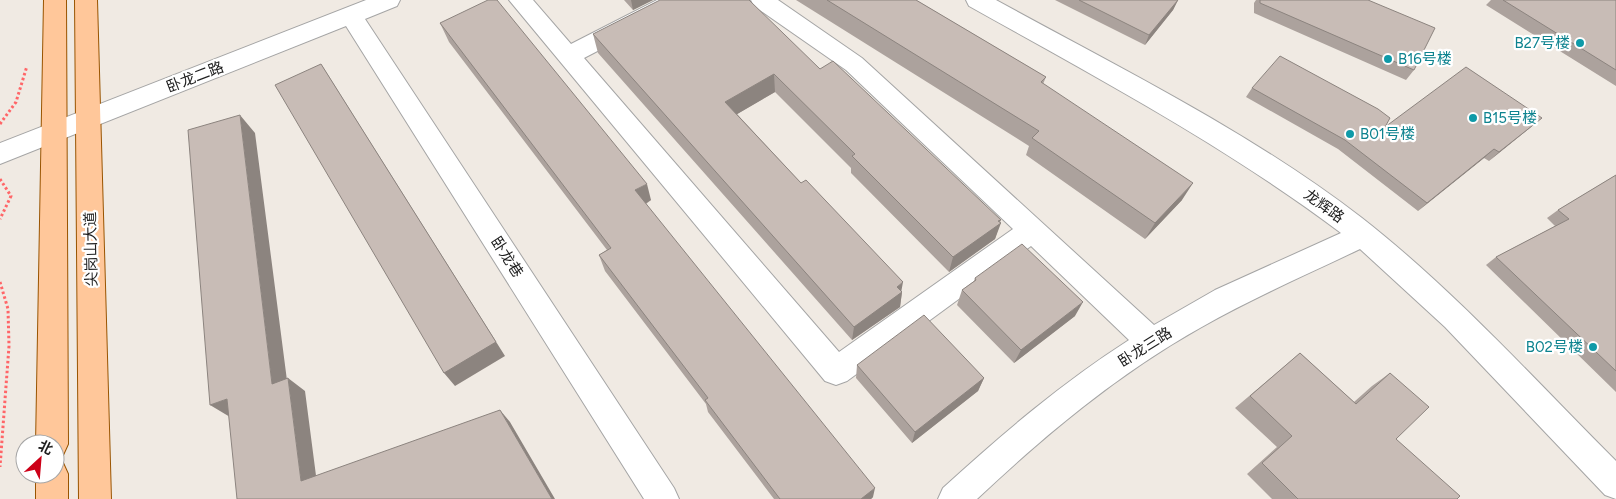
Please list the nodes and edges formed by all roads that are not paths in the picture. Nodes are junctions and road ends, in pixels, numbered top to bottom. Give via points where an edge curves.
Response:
1 (55, 0) edge
2 (86, 0) edge
3 (389, 0) edge
4 (520, 0) edge
5 (676, 0) edge
6 (762, 0) edge
7 (977, 0) edge
8 (352, 16) junction
9 (568, 56) junction
10 (88, 119) junction
11 (54, 132) junction
12 (0, 154) edge
13 (1032, 230) junction
14 (1363, 236) junction
15 (1151, 342) junction
16 (52, 434) edge
17 (52, 484) edge
18 (1616, 484) edge
19 (52, 499) edge
20 (95, 499) edge
21 (663, 499) edge
22 (954, 499) edge

1 - 11 main road
2 - 10 main road, 尖岗山大道
3 - 8 street, 卧龙二路
4 - 9 street
5 - 9 street
6 - 13 street via 854,64
7 - 14 street, 龙辉路 via 1217,135 1284,176
8 - 10 street, 卧龙二路
8 - 21 street, 卧龙巷
9 - 13 street via 836,370
10 - 11 street, 卧龙二路
10 - 20 main road, 尖岗山大道
11 - 12 street, 卧龙二路
11 - 16 main road
13 - 15 street
14 - 15 street, 卧龙三路 via 1225,299
14 - 18 street, 龙辉路 via 1418,281
15 - 22 street, 卧龙三路 via 1080,390 1007,448
17 - 19 main road

